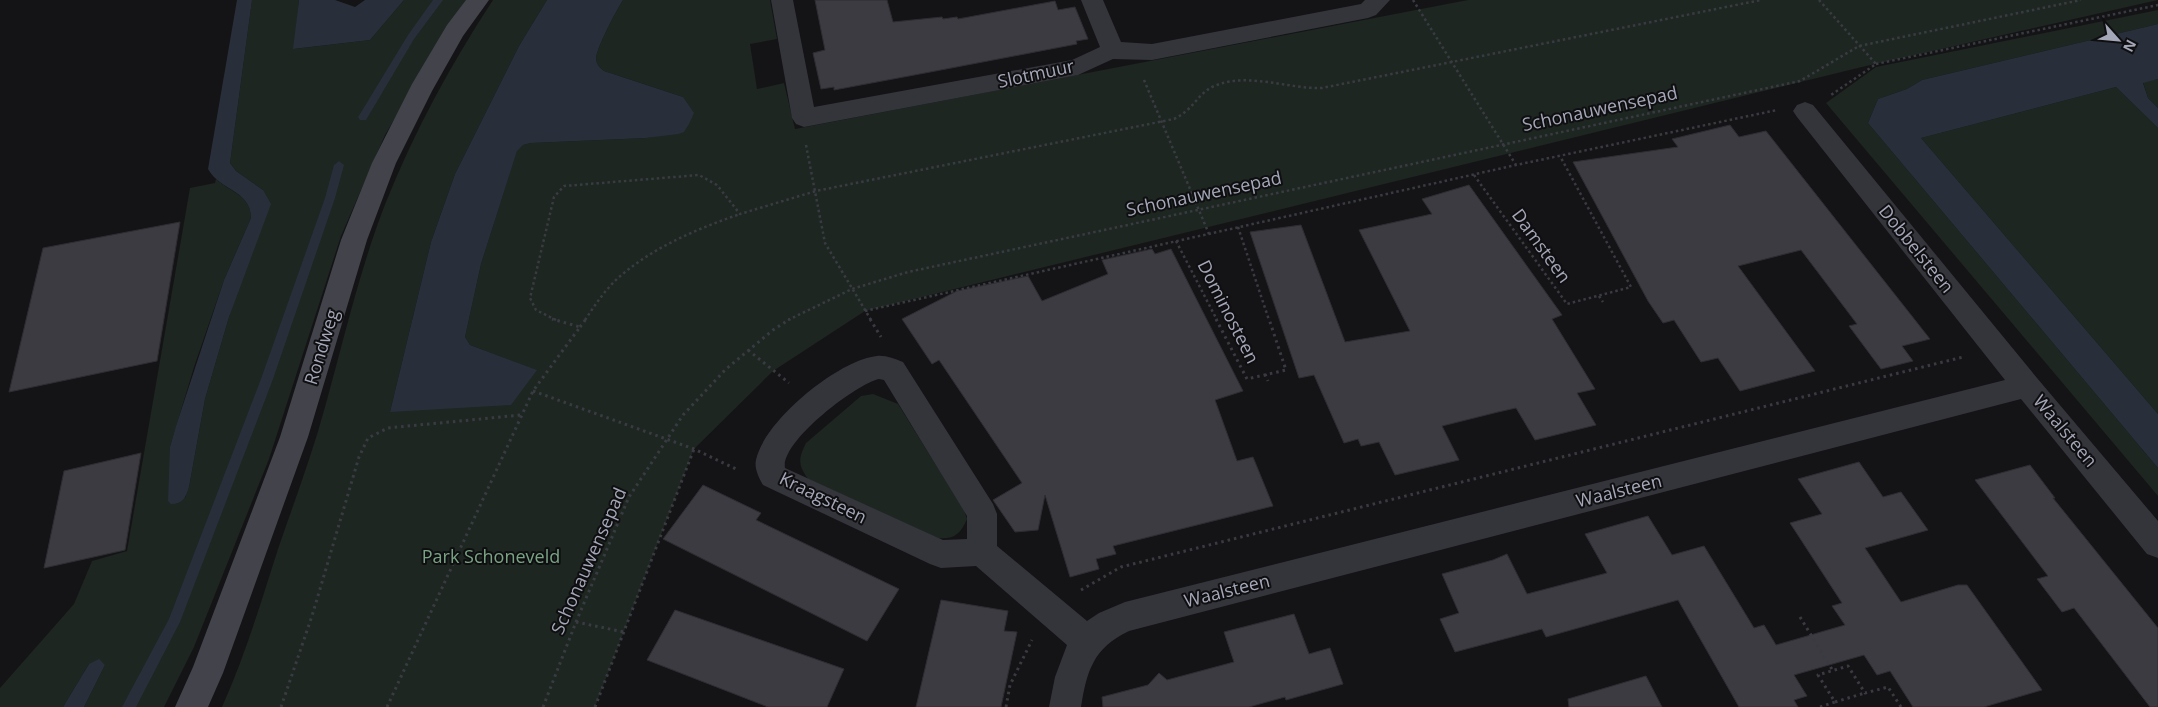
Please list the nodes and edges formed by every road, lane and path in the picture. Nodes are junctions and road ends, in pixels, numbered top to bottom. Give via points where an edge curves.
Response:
1 (478, 0) edge
2 (782, 0) edge
3 (1092, 0) edge
4 (1379, 0) edge
5 (1413, 0) edge
6 (1761, 0) edge
7 (1819, 0) edge
8 (2081, 0) edge
9 (2158, 5) edge
10 (1859, 46) junction
11 (1121, 50) junction
12 (1451, 61) junction
13 (1876, 64) dead end
14 (1793, 110) joint
15 (804, 118) junction
16 (1162, 122) junction
17 (1503, 144) junction
18 (1560, 156) junction
19 (1516, 165) junction
20 (1474, 175) junction
21 (816, 191) junction
22 (1198, 209) junction
23 (740, 214) junction
24 (1238, 227) junction
25 (1209, 234) junction
26 (1176, 241) junction
27 (852, 289) junction
28 (1599, 296) junction
29 (1603, 302) dead end
30 (865, 312) junction
31 (580, 327) junction
32 (1997, 349) junction
33 (748, 350) junction
34 (893, 370) junction
35 (1266, 374) junction
36 (1268, 381) dead end
37 (2027, 386) junction
38 (533, 392) junction
39 (815, 404) junction
40 (522, 415) junction
41 (666, 439) junction
42 (694, 449) junction
43 (773, 476) junction
44 (2158, 544) edge
45 (982, 552) junction
46 (1048, 608) junction
47 (1800, 617) dead end
48 (576, 622) junction
49 (624, 632) junction
50 (1087, 642) junction
51 (1833, 671) junction
52 (1866, 693) junction
53 (1835, 702) junction
54 (191, 707) edge
55 (281, 707) edge
56 (386, 707) edge
57 (543, 707) edge
58 (595, 707) edge
59 (1006, 707) edge
60 (1065, 707) edge
61 (1820, 707) edge
62 (1901, 707) edge

1 - 54 main road, Rondweg via 455,31 420,90 384,164 354,240 294,437 207,673
2 - 15 street
3 - 11 street
4 - 11 street, Slotmuur via 1368,10 1152,52
5 - 12 path
6 - 12 path
7 - 10 path
8 - 10 path, Schonauwensepad
9 - 13 path
10 - 17 path, Schonauwensepad via 1800,81
11 - 15 street, Slotmuur via 1102,53 1078,67
11 - 16 path
12 - 16 path via 1307,89 1261,80 1237,80 1214,87 1199,96 1188,111 1174,120
12 - 17 path
14 - 18 path
14 - 32 street, Dobbelsteen
15 - 21 path
16 - 21 path
16 - 22 path
17 - 19 path
17 - 22 path, Schonauwensepad
18 - 19 path
18 - 28 path, Damsteen via 1631,287
19 - 20 path
20 - 24 path
20 - 28 path, Damsteen via 1567,304
21 - 23 path
21 - 27 path via 825,243
22 - 25 path
22 - 27 path, Schonauwensepad via 908,272
23 - 31 path via 699,228 656,251 618,278
23 - 31 path via 708,176 564,186 554,198 530,305 536,312
24 - 25 path
24 - 35 path, Dominosteen via 1286,370
25 - 26 path
26 - 30 path
26 - 35 path, Dominosteen via 1247,379
27 - 30 path
27 - 33 path, Schonauwensepad via 797,314
28 - 29 path
30 - 34 path via 885,342
31 - 38 path
32 - 37 street, Dobbelsteen
32 - 46 path via 1121,567
33 - 39 path
33 - 41 path, Schonauwensepad via 702,393
34 - 39 street, Kraagsteen via 879,367 866,370
34 - 45 street via 982,514
35 - 36 path, Dominosteen
37 - 44 street, Waalsteen
37 - 50 street, Waalsteen via 1124,617 1097,631
38 - 40 path
38 - 41 path
39 - 43 street, Kraagsteen via 773,450 769,462
40 - 55 path via 388,428 368,438 359,457
40 - 56 path
41 - 42 path
41 - 48 path, Schonauwensepad via 629,497
42 - 43 path via 736,469
42 - 49 path
43 - 45 street, Kraagsteen via 940,554
45 - 46 street
46 - 50 street
46 - 59 path via 1010,685
47 - 51 path
48 - 49 path
48 - 57 path, Schonauwensepad
49 - 58 path
50 - 60 street, Waalsteen via 1076,659
51 - 52 path via 1848,666
51 - 53 path via 1818,675
52 - 53 path
52 - 62 path via 1888,687
53 - 61 path

